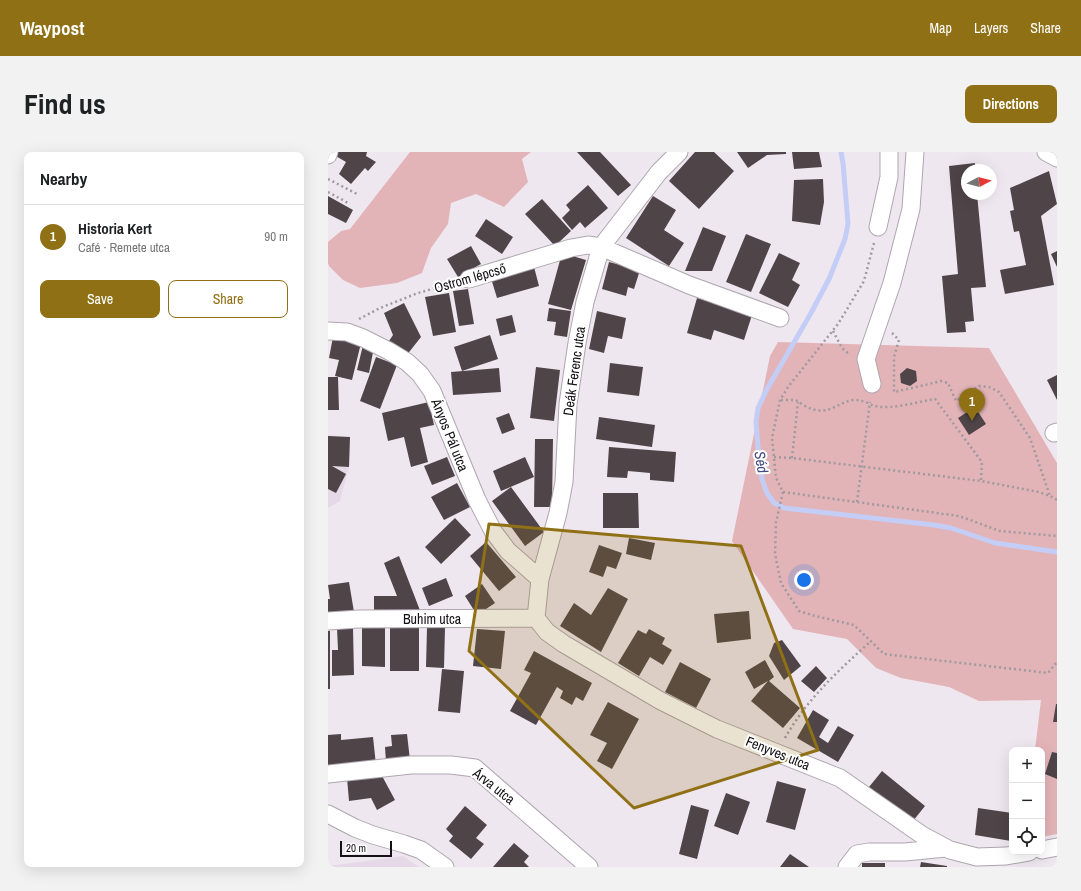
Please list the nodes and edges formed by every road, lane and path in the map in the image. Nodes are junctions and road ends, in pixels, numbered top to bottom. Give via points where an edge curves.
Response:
1 (679, 152) edge
2 (889, 152) edge
3 (915, 152) edge
4 (1046, 152) edge
5 (1057, 158) edge
6 (328, 179) edge
7 (328, 192) edge
8 (359, 196) dead end
9 (350, 204) dead end
10 (878, 227) joint
11 (601, 247) junction
12 (469, 279) joint
13 (780, 318) dead end
14 (328, 331) edge
15 (833, 331) junction
16 (347, 332) junction
17 (899, 340) dead end
18 (866, 359) junction
19 (872, 384) joint
20 (780, 400) junction
21 (798, 402) junction
22 (870, 404) junction
23 (774, 457) junction
24 (792, 458) junction
25 (861, 467) junction
26 (981, 481) junction
27 (783, 492) junction
28 (1050, 496) junction
29 (1057, 500) edge
30 (857, 502) junction
31 (1057, 536) edge
32 (540, 579) junction
33 (536, 618) junction
34 (328, 621) edge
35 (871, 641) junction
36 (1057, 662) edge
37 (776, 752) junction
38 (328, 774) edge
39 (328, 814) edge
40 (1057, 847) edge
41 (946, 848) junction
42 (1045, 849) edge
43 (1012, 855) edge
44 (445, 867) edge
45 (589, 867) edge
46 (847, 867) edge

1 - 11 street, Deák Ferenc utca via 659,172
2 - 10 street via 889,177
3 - 18 street via 911,208 892,283
4 - 5 street
6 - 8 path
7 - 9 path
10 - 15 path via 864,281
11 - 12 street, Ostrom lépcső via 588,245 571,248
11 - 13 street via 689,285
11 - 32 street, Deák Ferenc utca via 585,302 577,343 568,404 564,482
12 - 16 path, Ostrom lépcső via 418,293 380,308 360,317
14 - 16 street, Ányos Pál utca
15 - 18 path via 842,348 857,360
15 - 20 path
16 - 32 street, Ányos Pál utca via 389,351 420,374 432,391 477,500 493,531 508,551
17 - 28 path via 894,357 894,392 941,381 948,382 956,401 979,386 999,392 1030,438
18 - 19 street
19 - 22 path
20 - 21 path
20 - 23 path via 772,438
21 - 22 path via 816,411 828,410 853,400
21 - 24 path
22 - 25 path
22 - 26 path via 878,407 896,406 935,399 982,462
23 - 24 path
23 - 27 path via 776,478
24 - 25 path
25 - 26 path
25 - 30 path
26 - 28 path
27 - 30 path
27 - 35 path via 776,522 775,554 781,583 799,610 854,625
28 - 29 path
30 - 31 path via 959,516 1000,531
32 - 33 street, Deák Ferenc utca
33 - 34 street, Buhim utca
33 - 37 street, Fenyves utca via 547,632 564,644 661,701 717,729
35 - 36 path via 884,654 1048,673
35 - 37 path via 809,701
37 - 41 street, Fenyves utca via 840,778 922,835
38 - 45 street, Árva utca via 411,765 475,768
39 - 44 street via 373,835 421,850
40 - 42 street
41 - 43 street, Fenyves utca via 977,857
41 - 46 street via 857,854

